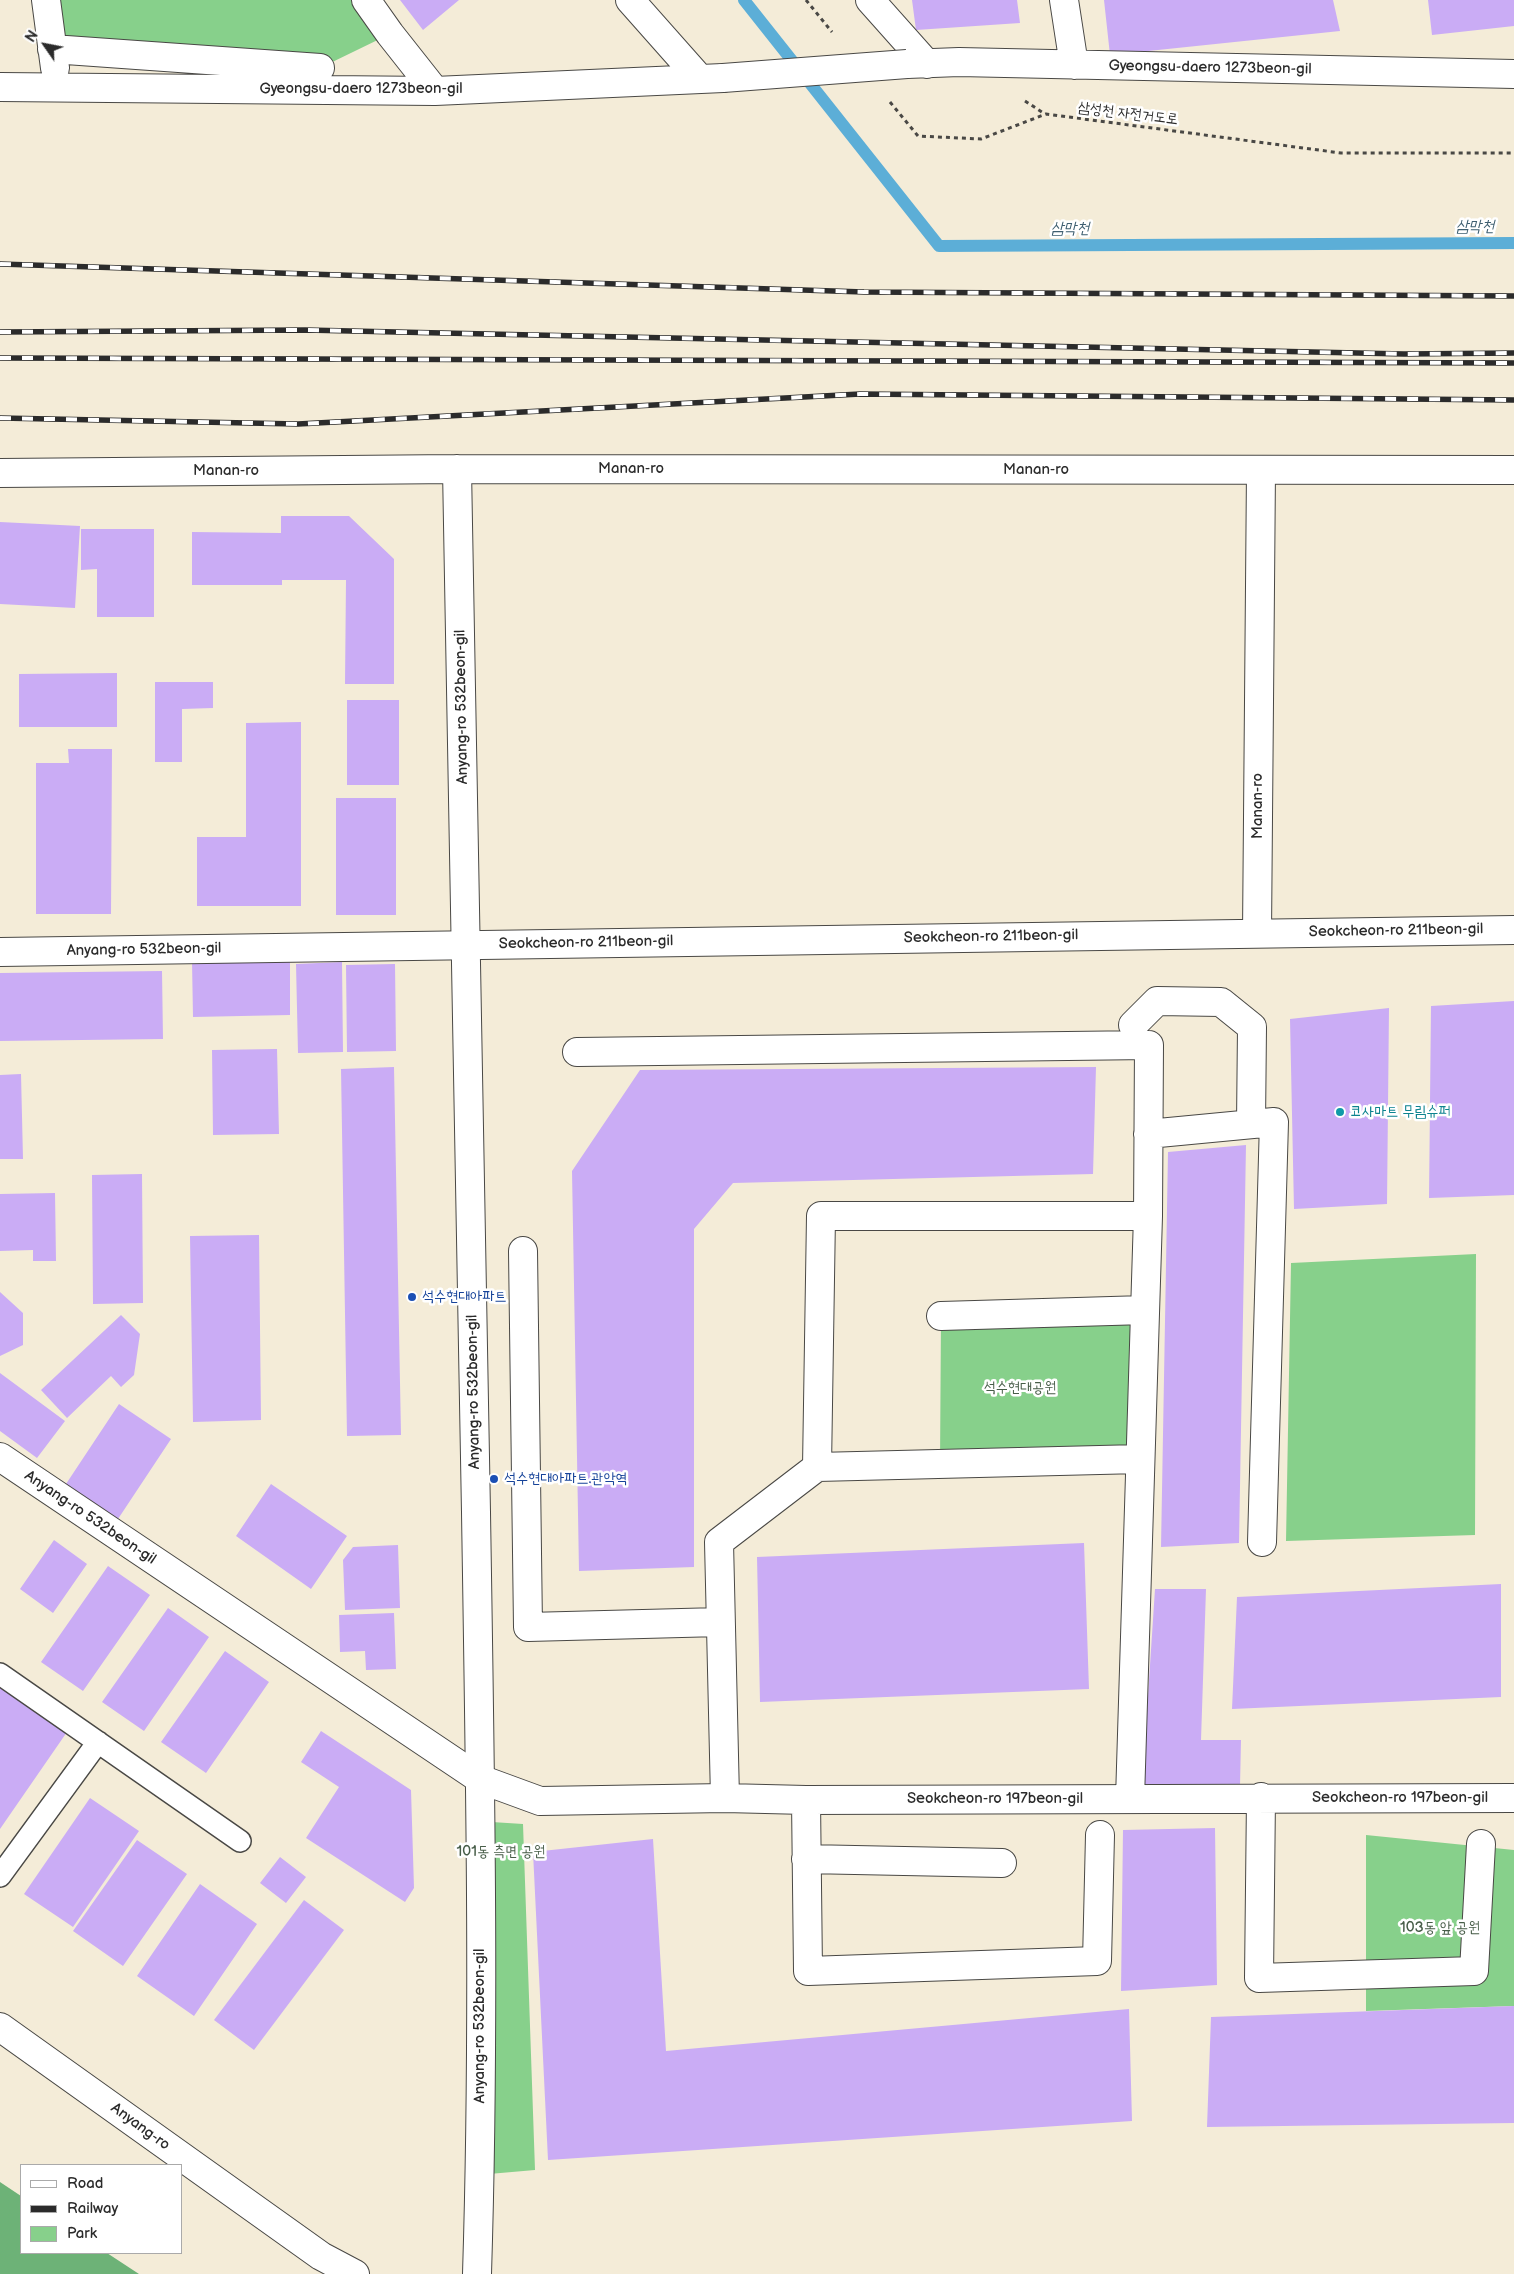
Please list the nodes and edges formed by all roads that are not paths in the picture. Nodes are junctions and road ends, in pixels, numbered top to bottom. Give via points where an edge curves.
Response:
1 (46, 0) edge
2 (366, 0) edge
3 (630, 0) edge
4 (870, 0) edge
5 (1064, 0) edge
6 (52, 49) junction
7 (917, 64) junction
8 (1074, 65) junction
9 (320, 68) dead end
10 (1514, 74) edge
11 (711, 79) junction
12 (0, 87) edge
13 (58, 87) junction
14 (435, 91) junction
15 (456, 469) junction
16 (1261, 470) junction
17 (1514, 470) edge
18 (0, 473) edge
19 (1514, 930) edge
20 (1257, 933) junction
21 (468, 944) junction
22 (0, 952) edge
23 (1133, 1025) dead end
24 (577, 1052) dead end
25 (1250, 1124) junction
26 (1148, 1134) junction
27 (1148, 1216) junction
28 (523, 1251) dead end
29 (1145, 1310) junction
30 (941, 1316) dead end
31 (0, 1457) edge
32 (1140, 1459) junction
33 (817, 1467) junction
34 (1262, 1542) dead end
35 (720, 1622) junction
36 (0, 1674) edge
37 (98, 1742) junction
38 (480, 1779) junction
39 (724, 1798) junction
40 (1261, 1798) junction
41 (1514, 1798) edge
42 (1130, 1799) junction
43 (806, 1800) junction
44 (1100, 1835) dead end
45 (240, 1841) dead end
46 (1481, 1844) dead end
47 (806, 1859) junction
48 (1002, 1863) dead end
49 (0, 1876) edge
50 (0, 2027) edge
51 (355, 2274) edge
52 (477, 2274) edge

1 - 6 street
2 - 14 street
3 - 11 street
4 - 7 street
5 - 8 street
6 - 9 street
6 - 13 street
7 - 8 street, Gyeongsu-daero 1273beon-gil
7 - 11 street, Gyeongsu-daero 1273beon-gil, bridge
8 - 10 street, Gyeongsu-daero 1273beon-gil
11 - 14 street, Gyeongsu-daero 1273beon-gil
12 - 13 street, Gyeongsu-daero 1273beon-gil
13 - 14 street, Gyeongsu-daero 1273beon-gil
15 - 16 street, Manan-ro
15 - 18 street, Manan-ro
15 - 21 street, Anyang-ro 532beon-gil
16 - 17 street, Manan-ro
16 - 20 street, Manan-ro
19 - 20 street, Seokcheon-ro 211beon-gil
20 - 21 street, Seokcheon-ro 211beon-gil
21 - 22 street, Anyang-ro 532beon-gil
21 - 38 street, Anyang-ro 532beon-gil
23 - 25 street via 1157,1001 1221,1002 1252,1027
24 - 26 street via 1149,1045
25 - 26 street
25 - 34 street via 1274,1122
26 - 27 street
27 - 29 street
27 - 33 street via 821,1216
28 - 35 street via 528,1628
29 - 30 street
29 - 32 street
31 - 38 street, Anyang-ro 532beon-gil
32 - 33 street
32 - 42 street
33 - 35 street via 719,1542
35 - 39 street
36 - 37 lane
37 - 45 lane
37 - 49 lane
38 - 39 street, Seokcheon-ro 197beon-gil via 540,1801
38 - 52 street, Anyang-ro 532beon-gil
39 - 43 street, Seokcheon-ro 197beon-gil
40 - 41 street, Seokcheon-ro 197beon-gil
40 - 42 street, Seokcheon-ro 197beon-gil
40 - 46 street via 1259,1978 1474,1971
42 - 43 street, Seokcheon-ro 197beon-gil
43 - 47 street
44 - 47 street via 1097,1961 808,1971
47 - 48 street
50 - 51 street, Anyang-ro via 320,2256

